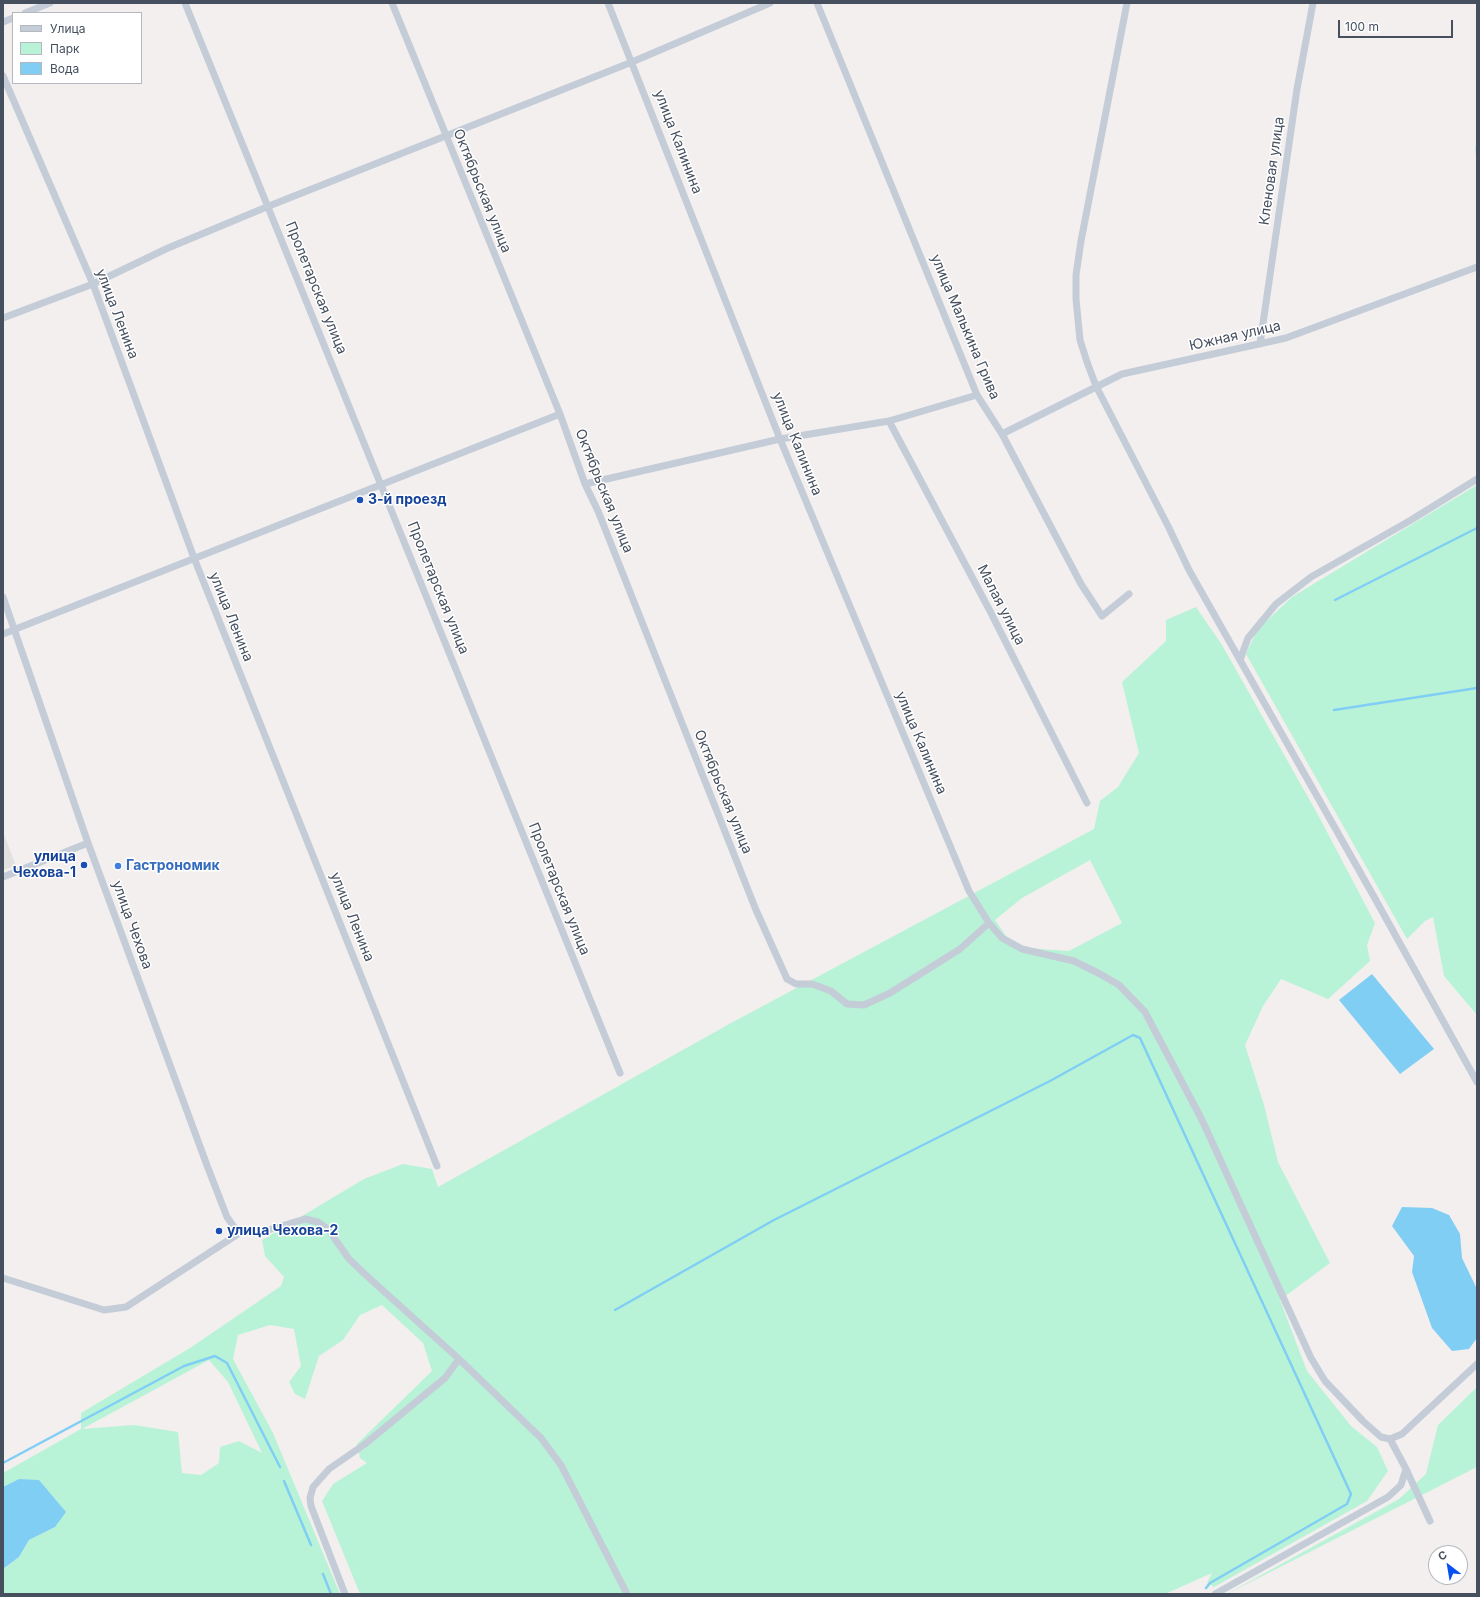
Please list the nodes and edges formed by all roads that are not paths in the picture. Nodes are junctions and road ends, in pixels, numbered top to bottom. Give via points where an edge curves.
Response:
1 (50, 3) edge
2 (185, 3) edge
3 (392, 3) edge
4 (608, 3) edge
5 (770, 3) edge
6 (817, 3) edge
7 (1127, 3) edge
8 (1313, 3) edge
9 (28, 12) edge
10 (632, 62) junction
11 (3, 76) edge
12 (445, 136) junction
13 (269, 206) junction
14 (1477, 267) edge
15 (93, 284) junction
16 (3, 318) edge
17 (1260, 344) junction
18 (1096, 386) junction
19 (977, 395) junction
20 (560, 414) junction
21 (889, 421) junction
22 (1002, 434) junction
23 (780, 439) junction
24 (1477, 479) edge
25 (382, 484) junction
26 (585, 484) junction
27 (194, 558) junction
28 (1129, 594) dead end
29 (3, 597) edge
30 (15, 629) junction
31 (3, 634) edge
32 (1240, 660) junction
33 (1087, 803) dead end
34 (88, 843) junction
35 (3, 877) edge
36 (989, 923) junction
37 (620, 1073) dead end
38 (1477, 1082) edge
39 (438, 1166) dead end
40 (242, 1232) junction
41 (3, 1278) edge
42 (458, 1359) junction
43 (1477, 1364) edge
44 (1390, 1438) junction
45 (1406, 1469) junction
46 (1430, 1521) dead end
47 (345, 1594) edge
48 (627, 1594) edge
49 (1215, 1594) edge

1 - 9 street
2 - 13 street, Пролетарская улица
3 - 12 street, Октябрьская улица
4 - 10 street, улица Калинина
5 - 10 street
6 - 19 street, улица Малькина Грива
7 - 18 street via 1076,275 1080,340
8 - 17 street, Кленовая улица via 1297,89
10 - 12 street
10 - 23 street, улица Калинина
11 - 15 street, улица Ленина
12 - 13 street
12 - 20 street, Октябрьская улица
13 - 15 street via 168,248
13 - 25 street, Пролетарская улица
14 - 17 street, Южная улица via 1286,338
15 - 16 street
15 - 27 street, улица Ленина
17 - 18 street, Южная улица via 1122,374
18 - 22 street, Южная улица
18 - 32 street via 1189,570
19 - 21 street
19 - 22 street, улица Малькина Грива
20 - 25 street
20 - 26 street, Октябрьская улица
21 - 23 street
21 - 33 street, Малая улица via 990,611
22 - 28 street, улица Малькина Грива via 1081,584 1102,616
23 - 26 street
23 - 36 street, улица Калинина via 970,891
24 - 32 street via 1311,577 1276,604 1248,638
25 - 27 street
25 - 37 street, Пролетарская улица
26 - 36 street, Октябрьская улица via 770,944 787,979 796,984 812,984 831,991 847,1004 864,1005 890,993 960,949
27 - 30 street
27 - 39 street, улица Ленина
29 - 30 street, улица Чехова
30 - 31 street
30 - 34 street, улица Чехова
32 - 38 street
34 - 35 street
34 - 40 street, улица Чехова via 210,1175 227,1217 234,1227
36 - 44 street, улица Калинина via 1002,938 1022,949 1074,961 1100,974 1119,985 1145,1012 1202,1120 1322,1376 1363,1421 1381,1437
40 - 41 street via 126,1307 104,1310
40 - 42 street via 258,1232 305,1219 318,1222 328,1229 349,1259
42 - 47 street via 446,1378 329,1470 313,1487 311,1506
42 - 48 street via 541,1438 561,1465
43 - 44 street via 1402,1434
44 - 45 street
45 - 46 street
45 - 49 street via 1401,1485 1388,1497

